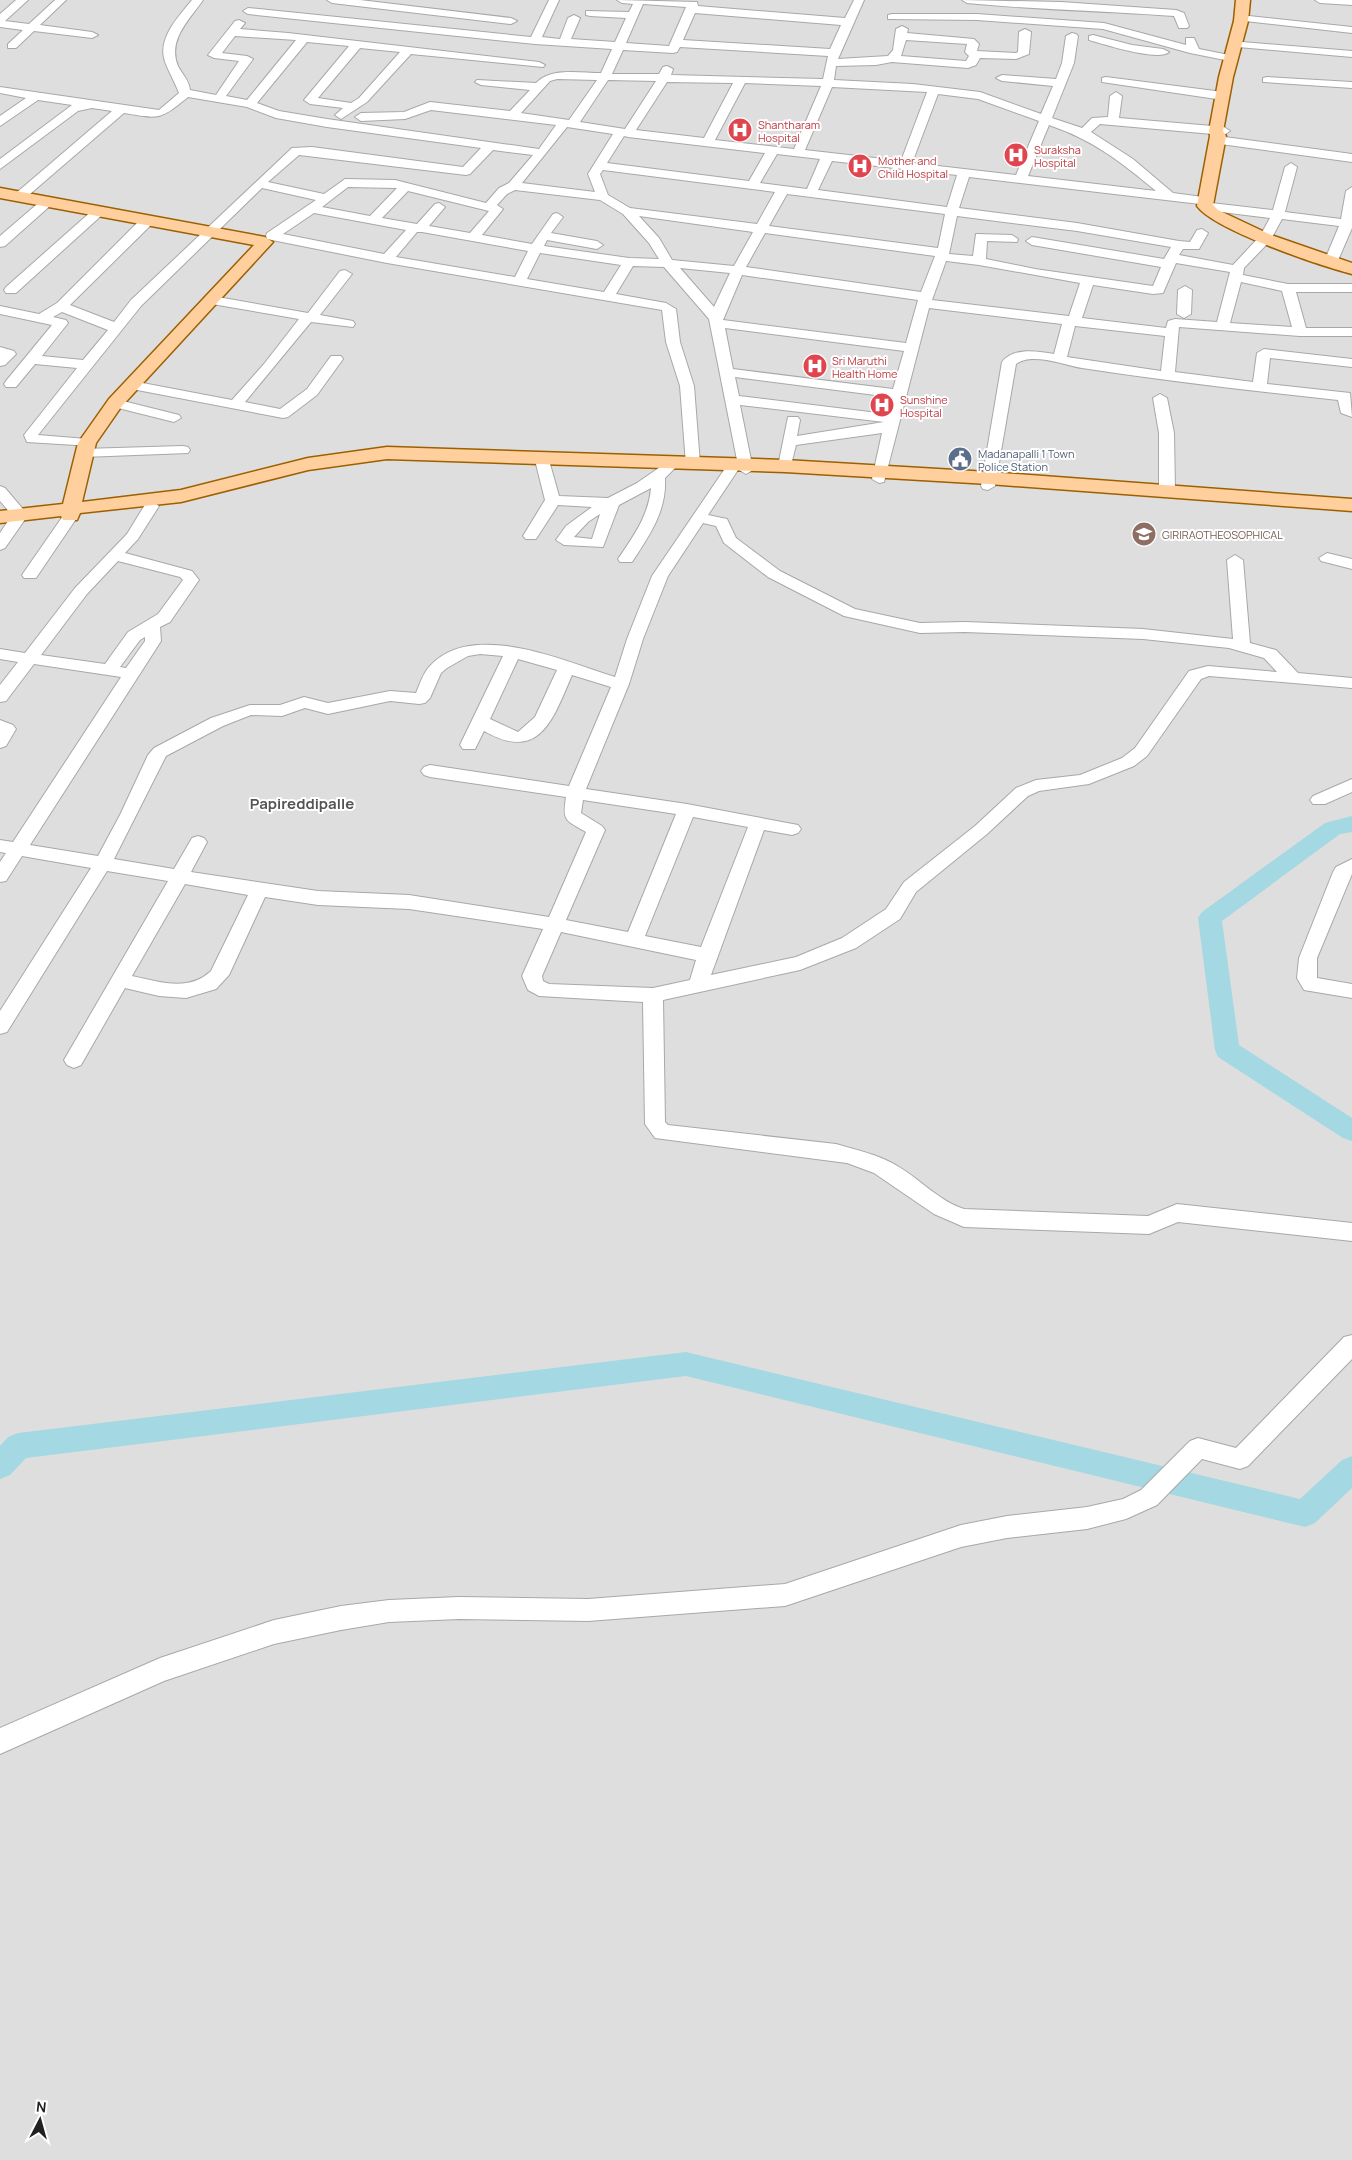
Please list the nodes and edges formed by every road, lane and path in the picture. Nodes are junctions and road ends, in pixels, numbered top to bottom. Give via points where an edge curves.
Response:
1 (23, 0) edge
2 (61, 0) edge
3 (198, 0) edge
4 (254, 0) edge
5 (332, 0) edge
6 (554, 0) edge
7 (622, 0) edge
8 (750, 0) edge
9 (859, 0) edge
10 (967, 0) edge
11 (1243, 0) edge
12 (1252, 0) edge
13 (1320, 0) edge
14 (640, 1) edge
15 (1352, 2) edge
16 (692, 4) edge
17 (406, 9) junction
18 (248, 11) junction
19 (590, 14) dead end
20 (749, 14) junction
21 (632, 15) junction
22 (932, 16) junction
23 (892, 17) dead end
24 (489, 18) junction
25 (574, 18) dead end
26 (1126, 18) dead end
27 (1250, 19) junction
28 (0, 20) edge
29 (333, 20) junction
30 (511, 21) dead end
31 (849, 22) junction
32 (0, 24) edge
33 (1082, 24) junction
34 (392, 26) junction
35 (1183, 26) junction
36 (32, 28) junction
37 (1352, 30) edge
38 (232, 32) junction
39 (1025, 32) junction
40 (92, 35) dead end
41 (474, 35) junction
42 (932, 38) junction
43 (303, 39) junction
44 (320, 40) junction
45 (535, 41) junction
46 (1078, 42) junction
47 (564, 43) junction
48 (357, 44) junction
49 (1242, 45) junction
50 (12, 46) dead end
51 (620, 46) junction
52 (674, 46) junction
53 (407, 51) junction
54 (1194, 51) junction
55 (976, 54) junction
56 (1352, 54) edge
57 (473, 57) junction
58 (833, 58) junction
59 (1230, 58) junction
60 (892, 59) junction
61 (927, 62) junction
62 (539, 65) dead end
63 (463, 68) dead end
64 (605, 77) junction
65 (664, 78) junction
66 (1002, 78) dead end
67 (1230, 78) junction
68 (741, 79) junction
69 (1106, 80) dead end
70 (1267, 80) dead end
71 (480, 82) dead end
72 (828, 83) junction
73 (1059, 83) junction
74 (1352, 85) edge
75 (540, 87) junction
76 (934, 89) junction
77 (0, 90) edge
78 (186, 93) junction
79 (38, 95) junction
80 (1116, 96) dead end
81 (1223, 96) junction
82 (219, 98) junction
83 (250, 104) junction
84 (92, 105) junction
85 (351, 106) junction
86 (122, 109) junction
87 (514, 115) junction
88 (361, 117) dead end
89 (1046, 119) junction
90 (1113, 121) junction
91 (0, 122) edge
92 (328, 124) junction
93 (568, 125) junction
94 (625, 132) junction
95 (1084, 133) junction
96 (1219, 134) junction
97 (708, 142) junction
98 (490, 146) junction
99 (773, 150) junction
100 (301, 151) junction
101 (542, 153) junction
102 (798, 153) junction
103 (828, 156) junction
104 (1352, 158) edge
105 (2, 161) edge
106 (599, 166) junction
107 (905, 166) junction
108 (1291, 167) dead end
109 (964, 173) junction
110 (1021, 179) junction
111 (259, 184) junction
112 (753, 185) junction
113 (513, 186) junction
114 (405, 187) junction
115 (783, 189) junction
116 (1352, 191) edge
117 (811, 193) junction
118 (1, 194) edge
119 (1169, 196) junction
120 (19, 197) junction
121 (603, 197) junction
122 (327, 198) junction
123 (47, 202) junction
124 (1206, 203) junction
125 (490, 206) junction
126 (439, 207) dead end
127 (312, 209) junction
128 (627, 211) junction
129 (952, 211) junction
130 (98, 212) junction
131 (1278, 214) junction
132 (557, 217) dead end
133 (373, 220) junction
134 (147, 221) junction
135 (1349, 224) edge
136 (417, 228) junction
137 (586, 229) dead end
138 (760, 229) junction
139 (209, 230) junction
140 (300, 232) dead end
141 (1202, 234) dead end
142 (543, 235) junction
143 (273, 236) junction
144 (473, 238) junction
145 (1264, 238) junction
146 (1012, 239) dead end
147 (576, 241) junction
148 (1032, 242) dead end
149 (0, 244) edge
150 (1179, 245) junction
151 (536, 249) junction
152 (621, 249) dead end
153 (942, 255) junction
154 (387, 259) junction
155 (979, 261) junction
156 (1170, 261) junction
157 (629, 262) junction
158 (1331, 262) junction
159 (668, 263) junction
160 (1352, 269) edge
161 (738, 270) junction
162 (1236, 272) junction
163 (345, 274) dead end
164 (1088, 280) junction
165 (519, 282) junction
166 (1288, 288) junction
167 (1352, 288) edge
168 (12, 290) dead end
169 (1185, 290) dead end
170 (608, 297) junction
171 (212, 300) junction
172 (925, 300) junction
173 (62, 306) junction
174 (0, 310) edge
175 (1167, 312) dead end
176 (1184, 314) junction
177 (42, 318) junction
178 (310, 318) junction
179 (717, 321) junction
180 (1072, 321) junction
181 (1223, 322) junction
182 (348, 324) dead end
183 (114, 328) junction
184 (1300, 332) junction
185 (1352, 332) edge
186 (1172, 334) junction
187 (912, 348) junction
188 (0, 350) edge
189 (33, 358) junction
190 (336, 359) dead end
191 (1060, 359) junction
192 (0, 362) edge
193 (1352, 363) edge
194 (86, 365) junction
195 (726, 372) junction
196 (1167, 377) junction
197 (6, 382) edge
198 (816, 383) junction
199 (132, 386) junction
200 (1259, 388) junction
201 (0, 394) edge
202 (900, 394) junction
203 (1348, 396) edge
204 (1160, 398) dead end
205 (733, 400) junction
206 (115, 404) junction
207 (235, 405) junction
208 (804, 408) junction
209 (1352, 414) edge
210 (174, 418) dead end
211 (793, 420) dead end
212 (892, 423) junction
213 (789, 442) junction
214 (85, 448) junction
215 (183, 450) dead end
216 (543, 464) junction
217 (693, 464) junction
218 (785, 466) junction
219 (740, 468) junction
220 (663, 473) junction
221 (880, 475) junction
222 (988, 482) junction
223 (1167, 491) junction
224 (552, 500) junction
225 (1352, 505) edge
226 (151, 506) junction
227 (7, 509) edge
228 (1352, 511) edge
229 (71, 513) junction
230 (698, 518) junction
231 (531, 536) dead end
232 (0, 545) edge
233 (113, 555) junction
234 (1327, 558) dead end
235 (626, 559) dead end
236 (1235, 560) dead end
237 (1352, 564) edge
238 (30, 576) dead end
239 (152, 626) junction
240 (1242, 647) junction
241 (512, 652) junction
242 (0, 654) edge
243 (28, 659) junction
244 (566, 669) junction
245 (109, 670) junction
246 (129, 675) junction
247 (1293, 678) junction
248 (1352, 683) edge
249 (621, 684) junction
250 (0, 697) edge
251 (480, 721) junction
252 (0, 726) edge
253 (0, 742) edge
254 (470, 745) dead end
255 (430, 772) dead end
256 (1352, 785) edge
257 (575, 793) junction
258 (1319, 800) dead end
259 (687, 810) junction
260 (758, 822) junction
261 (792, 829) dead end
262 (198, 842) dead end
263 (9, 848) edge
264 (102, 863) junction
265 (1352, 865) edge
266 (0, 876) edge
267 (180, 876) junction
268 (259, 890) junction
269 (554, 924) junction
270 (634, 940) junction
271 (707, 955) junction
272 (120, 980) junction
273 (698, 986) junction
274 (1352, 992) edge
275 (653, 995) junction
276 (0, 1027) edge
277 (74, 1060) dead end
278 (1352, 1232) edge
279 (1352, 1344) edge
280 (0, 1740) edge

1 - 28 street
2 - 36 street
3 - 78 street via 176,28 169,44 172,66 184,83
4 - 18 street
5 - 17 street
6 - 45 street
7 - 14 street
8 - 20 street
9 - 31 street
10 - 35 street via 1176,13 1180,15
11 - 59 main road via 1241,21
12 - 27 main road
13 - 15 street
14 - 16 street
14 - 21 street
16 - 20 street
16 - 52 street
17 - 24 street
17 - 34 street
18 - 29 street
18 - 38 street
19 - 21 street
20 - 31 street
21 - 51 street
22 - 23 street
22 - 33 street
22 - 39 street via 932,25 935,26
24 - 30 street
24 - 41 street
25 - 47 street
26 - 35 street
27 - 37 street
27 - 49 main road
29 - 34 street
29 - 44 street
31 - 58 street
32 - 36 street
33 - 46 street
33 - 54 street via 1124,31
34 - 41 street
35 - 54 street
36 - 40 street
36 - 50 street
38 - 43 street
38 - 82 street via 214,55 247,59
39 - 46 street
39 - 55 street via 1022,55
41 - 45 street
42 - 55 street via 970,41 973,44 971,52
42 - 60 street via 901,33 896,56
42 - 61 street
43 - 44 street
43 - 83 street
44 - 48 street
45 - 47 street
46 - 54 street via 1175,53
46 - 73 street
47 - 51 street
48 - 53 street
48 - 85 street via 310,100
49 - 56 street
49 - 67 main road
51 - 52 street
51 - 64 street
52 - 58 street
52 - 65 street
53 - 57 street
53 - 85 street via 363,100
54 - 59 street
55 - 61 street via 968,65
57 - 62 street
57 - 63 street
58 - 60 street via 877,62
58 - 72 street
59 - 67 main road
60 - 61 street
64 - 65 street
64 - 75 street via 550,77
64 - 93 street
65 - 68 street
65 - 94 street
66 - 73 street
67 - 81 main road
67 - 96 main road
68 - 72 street
68 - 97 street
69 - 81 street
70 - 74 street
71 - 75 street
72 - 76 street
72 - 102 street
73 - 89 street
75 - 87 street
76 - 89 street via 980,96
76 - 107 street
77 - 79 street
78 - 82 street
78 - 86 street via 158,114
79 - 84 street
79 - 91 street
80 - 90 street
81 - 96 main road
82 - 83 street
83 - 92 street via 276,114
84 - 86 street
84 - 105 street via 74,108
85 - 92 street
86 - 120 street
87 - 88 street via 430,106 405,115
87 - 93 street
89 - 95 street
89 - 110 street
90 - 95 street via 1096,121
90 - 96 street
92 - 98 street
92 - 100 street
93 - 94 street
93 - 101 street
94 - 97 street
94 - 106 street
95 - 119 street via 1129,162
96 - 104 street
96 - 124 main road
97 - 99 street
98 - 100 street via 466,171
98 - 101 street
99 - 102 street
99 - 112 street
100 - 111 street via 296,151
101 - 113 street
102 - 103 street
103 - 107 street
103 - 117 street
106 - 112 street
106 - 121 street via 594,174
107 - 109 street
108 - 131 street
109 - 110 street
109 - 129 street
110 - 119 street
111 - 122 street
111 - 139 street
112 - 115 street
113 - 121 street
113 - 125 street via 503,191
114 - 122 street via 345,183
114 - 125 street
114 - 133 street
115 - 117 street
115 - 138 street
116 - 135 street
117 - 129 street
118 - 120 main road
119 - 124 street
120 - 123 main road
121 - 128 street
122 - 127 street
123 - 130 main road
123 - 149 street
124 - 131 street
124 - 145 main road via 1212,213
125 - 144 street via 497,209
126 - 136 street
127 - 133 street
127 - 143 street
128 - 138 street
128 - 159 street via 654,240
129 - 150 street via 1077,227
129 - 153 street
130 - 134 main road
130 - 168 street
131 - 135 street
131 - 145 street
132 - 142 street
133 - 136 street
134 - 139 main road
134 - 173 street
135 - 158 street
136 - 144 street
136 - 154 street
137 - 147 street
138 - 153 street
138 - 161 street
139 - 143 main road
139 - 183 street
140 - 143 street
141 - 150 street via 1194,246
142 - 147 street
142 - 151 street
143 - 154 street
143 - 171 main road
144 - 151 street
145 - 158 main road
145 - 162 street
146 - 155 street via 981,237
147 - 152 street via 606,241
148 - 156 street
150 - 156 street
151 - 157 street
151 - 165 street
153 - 155 street
153 - 172 street
154 - 165 street
155 - 164 street
156 - 162 street
156 - 164 street via 1158,290
157 - 159 street
157 - 170 street
158 - 160 main road
159 - 161 street
159 - 179 street
161 - 172 street
161 - 179 street
162 - 166 street
162 - 181 street
163 - 178 street
164 - 180 street
165 - 170 street
166 - 167 street
166 - 184 street
169 - 176 street
170 - 217 street via 669,309 673,342 688,386
171 - 178 street
171 - 199 main road
172 - 180 street
172 - 187 street
173 - 177 street
173 - 183 street via 109,323
174 - 177 street
175 - 176 street
176 - 181 street
177 - 189 street via 61,323
178 - 182 street
178 - 207 street
179 - 187 street
179 - 195 street
180 - 186 street
180 - 191 street
181 - 184 street
181 - 186 street via 1175,323
183 - 194 street
184 - 185 street
186 - 196 street
187 - 202 street
188 - 192 street via 10,354
189 - 194 street
189 - 197 street
190 - 207 street via 312,392 286,413
191 - 196 street
191 - 222 street via 1027,355 1009,362
193 - 200 street via 1264,353
194 - 214 street via 30,437
195 - 198 street
195 - 205 street
196 - 200 street
197 - 201 street
198 - 202 street
198 - 208 street
199 - 206 main road
199 - 207 street
200 - 203 street
202 - 212 street
203 - 209 street via 1346,410
204 - 223 street via 1168,439
205 - 208 street
205 - 219 street
206 - 210 street
206 - 214 main road
208 - 212 street
211 - 213 street
212 - 213 street
212 - 221 street
213 - 218 street
214 - 215 street
214 - 229 main road
216 - 220 main road
216 - 224 street
216 - 226 main road via 370,462 311,470 204,498
217 - 219 main road
217 - 229 main road via 439,454 369,455 308,464 181,496
218 - 219 main road
218 - 221 main road
219 - 220 main road
219 - 221 main road
219 - 230 street
220 - 224 street via 612,503
220 - 235 street via 654,512
221 - 222 main road
222 - 223 main road
222 - 228 main road
223 - 225 main road
224 - 231 street
226 - 229 main road
226 - 233 street via 133,536
227 - 229 main road
227 - 232 street
229 - 238 street
230 - 240 street via 722,522 729,540 774,574 850,612 920,628 1143,634
230 - 249 street via 660,576
233 - 239 street via 190,577 170,612
233 - 243 street
234 - 237 street
236 - 240 street
239 - 245 street via 128,642
239 - 246 street via 153,641
240 - 247 street via 1270,654
241 - 244 street
241 - 251 street
241 - 264 street via 480,649 463,652 441,664 419,699 390,696 328,709 304,702 282,711 250,710 166,747 154,759
242 - 243 street
243 - 245 street
243 - 250 street
244 - 249 street
244 - 251 street via 539,725 524,736 511,736
245 - 246 street
246 - 263 street
247 - 248 street
247 - 273 street via 1208,671 1195,675 1141,752 1128,762 1097,775 1036,786 1022,792 910,887 893,914 868,932 833,951 800,963
249 - 257 street
251 - 254 street
252 - 253 street via 7,728
255 - 257 street
256 - 258 street
257 - 259 street
257 - 269 street via 572,816 596,830
259 - 260 street
259 - 270 street
260 - 261 street
260 - 271 street
262 - 267 street
263 - 264 street
263 - 266 street
264 - 267 street
264 - 276 street
265 - 274 street via 1342,872 1327,908 1308,958 1306,978 1311,985
267 - 268 street
267 - 272 street
268 - 269 street via 318,898 409,902
268 - 272 street via 219,975 212,983 194,991
269 - 270 street
269 - 275 street via 532,976 535,985 546,991
270 - 271 street
271 - 273 street
272 - 277 street
273 - 275 street
275 - 278 street via 655,1124 662,1132 836,1152 861,1159 882,1168 942,1210 964,1218 1149,1225 1177,1213
279 - 280 street via 1240,1459 1198,1448 1145,1501 1105,1515 987,1530 940,1542 785,1595 588,1610 459,1608 389,1611 341,1618 274,1632 160,1670

